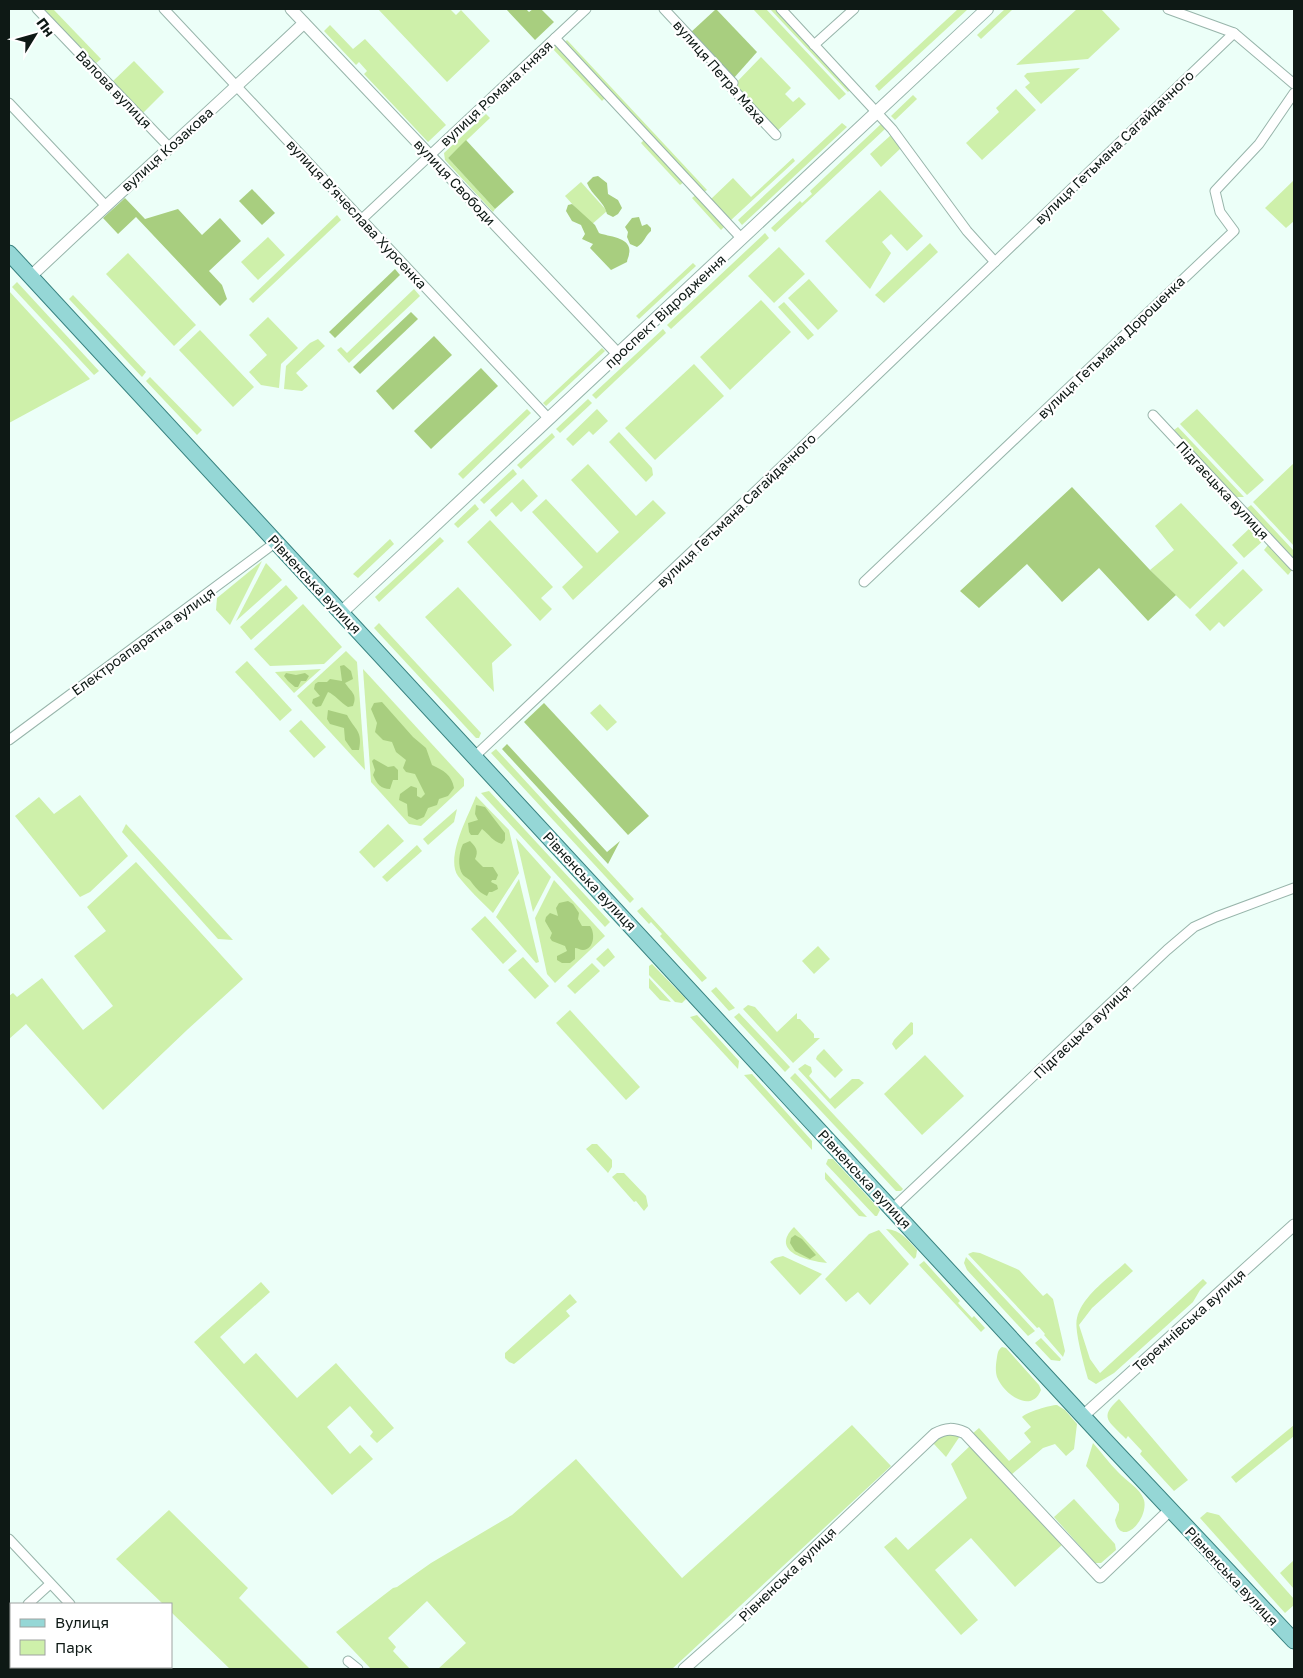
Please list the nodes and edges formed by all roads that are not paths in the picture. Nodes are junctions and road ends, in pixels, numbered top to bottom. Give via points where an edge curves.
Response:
1 (37, 9) edge
2 (164, 9) edge
3 (291, 9) edge
4 (586, 9) edge
5 (664, 9) edge
6 (780, 9) edge
7 (854, 9) edge
8 (987, 9) edge
9 (1168, 9) edge
10 (304, 23) junction
11 (1234, 33) junction
12 (555, 38) junction
13 (814, 45) junction
14 (1294, 84) edge
15 (237, 86) junction
16 (1294, 92) edge
17 (9, 103) edge
18 (877, 112) junction
19 (776, 135) dead end
20 (170, 148) junction
21 (430, 155) junction
22 (106, 205) junction
23 (362, 219) junction
24 (742, 239) junction
25 (9, 253) edge
26 (995, 262) junction
27 (30, 276) junction
28 (618, 354) junction
29 (1153, 415) dead end
30 (550, 419) junction
31 (276, 542) junction
32 (1294, 566) edge
33 (864, 582) dead end
34 (342, 612) junction
35 (9, 740) edge
36 (475, 756) junction
37 (1294, 888) edge
38 (892, 1208) junction
39 (1294, 1225) edge
40 (1083, 1416) junction
41 (1170, 1510) junction
42 (9, 1539) edge
43 (50, 1584) junction
44 (29, 1603) edge
45 (69, 1603) edge
46 (1294, 1641) edge
47 (348, 1661) dead end
48 (358, 1669) edge
49 (684, 1669) edge

1 - 20 street, Валова вулиця
2 - 15 street, вулиця Вʼячеслава Хурсенка
3 - 10 street, вулиця Свободи
4 - 12 street, вулиця Романа князя
5 - 19 street, вулиця Петра Маха
6 - 13 street
7 - 13 street
8 - 18 main road, проспект Відродження
9 - 11 street
10 - 15 street, вулиця Козакова
10 - 21 street, вулиця Свободи
11 - 14 street
11 - 26 street, вулиця Гетьмана Сагайдачного
12 - 21 street, вулиця Романа князя
12 - 24 street
13 - 18 street
15 - 20 street, вулиця Козакова
15 - 23 street, вулиця Вʼячеслава Хурсенка
16 - 33 street, вулиця Гетьмана Дорошенка via 1258,144 1215,191 1220,212 1234,231
17 - 22 street
18 - 24 main road, проспект Відродження
18 - 26 street via 967,231
20 - 22 street, вулиця Козакова
21 - 23 street, вулиця Романа князя
21 - 28 street, вулиця Свободи
22 - 27 street, вулиця Козакова
23 - 30 street, вулиця Вʼячеслава Хурсенка
24 - 28 main road, проспект Відродження
25 - 27 main road, Рівненська вулиця
26 - 36 street, вулиця Гетьмана Сагайдачного
27 - 31 main road, Рівненська вулиця
28 - 30 main road, проспект Відродження
29 - 32 street, Підгаєцька вулиця
30 - 34 main road, проспект Відродження
31 - 34 main road, Рівненська вулиця
31 - 35 street, Електроапаратна вулиця
34 - 36 main road, Рівненська вулиця
36 - 38 main road, Рівненська вулиця
37 - 38 street, Підгаєцька вулиця via 1194,927
38 - 40 main road, Рівненська вулиця
39 - 40 street, Теремнівська вулиця
40 - 41 main road, Рівненська вулиця
41 - 46 main road, Рівненська вулиця
41 - 49 street, Рівненська вулиця via 1100,1577 965,1433 944,1429
42 - 43 street
43 - 44 street
43 - 45 street
47 - 48 street

